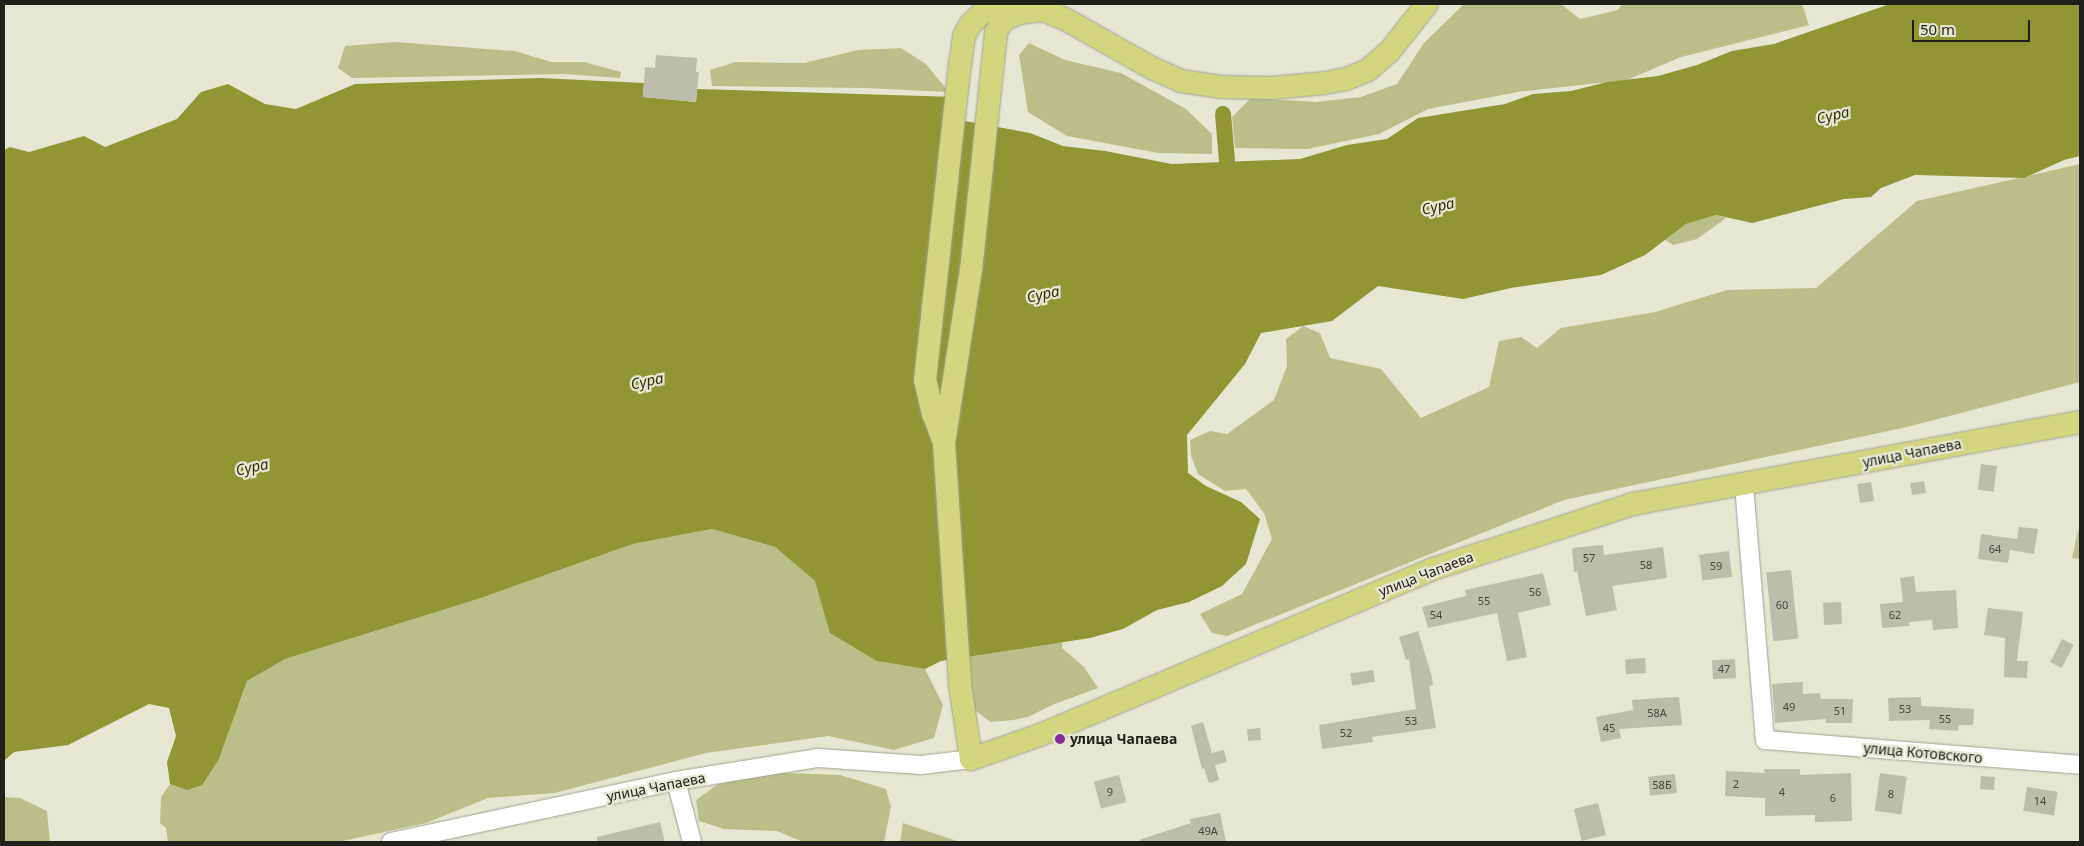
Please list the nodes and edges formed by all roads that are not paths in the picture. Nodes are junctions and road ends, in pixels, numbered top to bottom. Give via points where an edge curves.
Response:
1 (999, 4) edge
2 (1427, 4) edge
3 (1034, 7) edge
4 (2080, 422) edge
5 (944, 443) junction
6 (1744, 485) junction
7 (970, 759) junction
8 (2080, 765) edge
9 (676, 782) junction
10 (391, 842) edge
11 (692, 842) edge

1 - 5 main road via 987,8 970,25 964,36 960,65 925,380
2 - 3 main road via 1389,52 1368,70 1325,83 1271,88 1221,87 1181,81
3 - 5 main road via 1007,18 996,33 971,269
4 - 6 main road, улица Чапаева
5 - 7 main road via 960,685
6 - 7 main road, улица Чапаева via 1633,504 1433,569 1047,732
6 - 8 street, улица Котовского via 1765,740
7 - 9 street, улица Чапаева via 921,765 818,758
9 - 10 street, улица Чапаева
9 - 11 street

